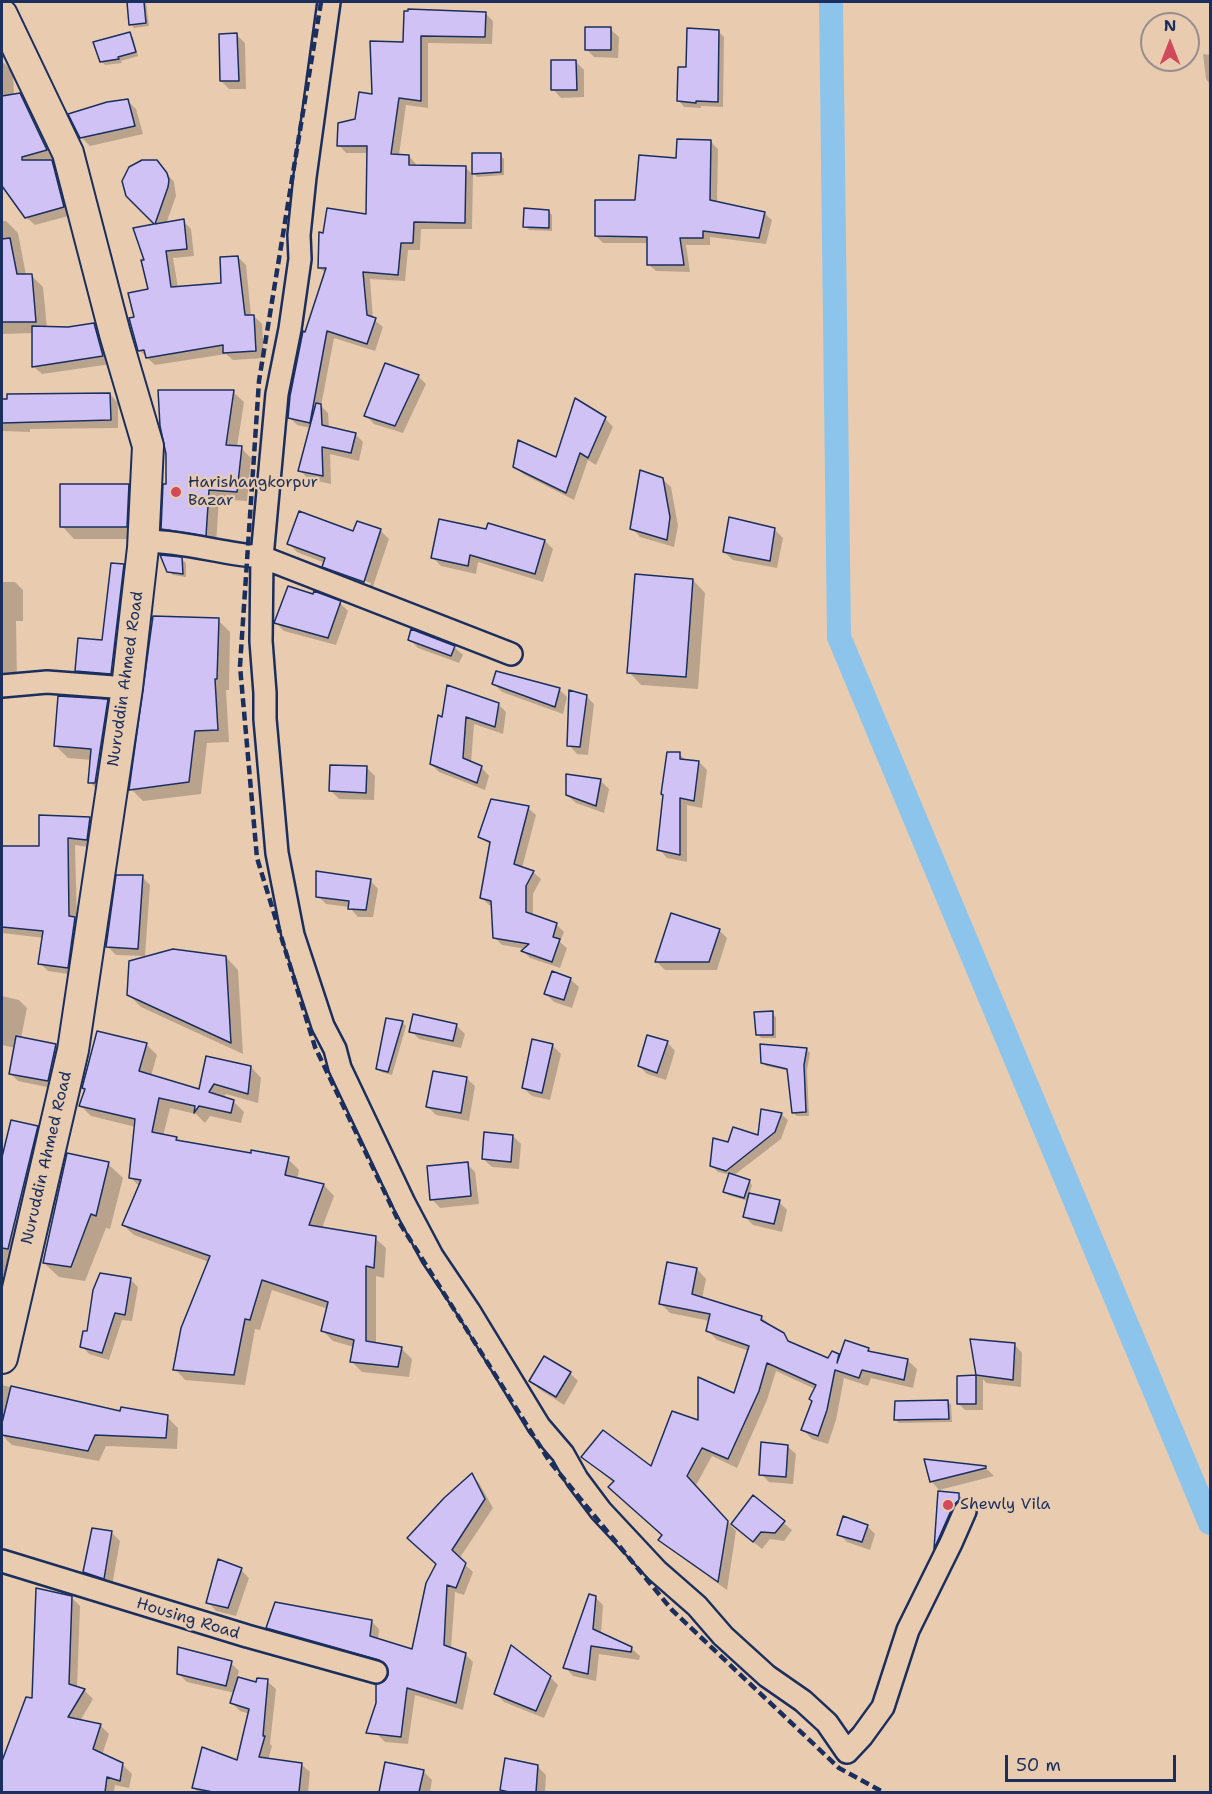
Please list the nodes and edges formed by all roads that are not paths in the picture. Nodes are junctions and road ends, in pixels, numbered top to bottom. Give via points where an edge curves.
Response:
1 (329, 2) edge
2 (2, 15) edge
3 (143, 541) junction
4 (262, 557) junction
5 (511, 654) dead end
6 (2, 686) edge
7 (127, 688) junction
8 (2, 1358) edge
9 (965, 1511) dead end
10 (2, 1561) edge
11 (376, 1672) dead end

1 - 4 street via 304,177 300,259 277,394
2 - 3 main road, Nuruddin Ahmed Road via 68,153 148,447
3 - 4 street
3 - 7 main road, Nuruddin Ahmed Road
4 - 5 street
4 - 9 street via 261,641 277,853 293,935 323,1026 432,1256 577,1479 657,1571 697,1605 767,1677 827,1723 847,1752 883,1707 908,1630
6 - 7 street via 47,682
7 - 8 main road, Nuruddin Ahmed Road via 73,1050
10 - 11 street, Housing Road

